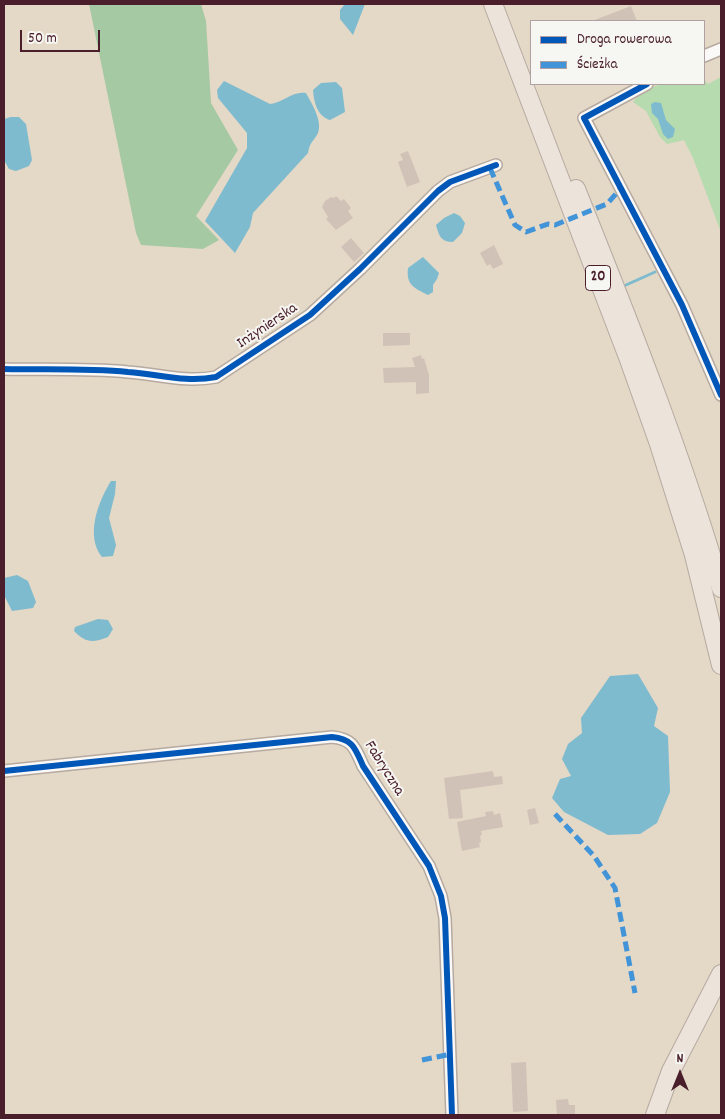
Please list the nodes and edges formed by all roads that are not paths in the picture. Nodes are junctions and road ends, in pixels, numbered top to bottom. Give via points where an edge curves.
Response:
1 (493, 4) edge
2 (504, 4) edge
3 (721, 49) edge
4 (705, 56) edge
5 (530, 70) edge
6 (535, 85) edge
7 (645, 85) edge
8 (496, 165) dead end
9 (4, 369) edge
10 (721, 394) edge
11 (721, 588) edge
12 (721, 665) edge
13 (4, 770) edge
14 (721, 974) edge
15 (452, 1115) edge
16 (655, 1115) edge

1 - 12 main road, 20 via 659,444 694,555
2 - 5 main road
3 - 4 street
6 - 11 main road, 20 via 674,440
7 - 10 street via 584,118 682,305
8 - 9 street, Inżynierska via 450,182 438,191 310,315 216,377 186,380 129,372
13 - 15 street, Fabryczna via 332,737 350,742 428,866 440,896 445,918
14 - 16 main road via 672,1071

